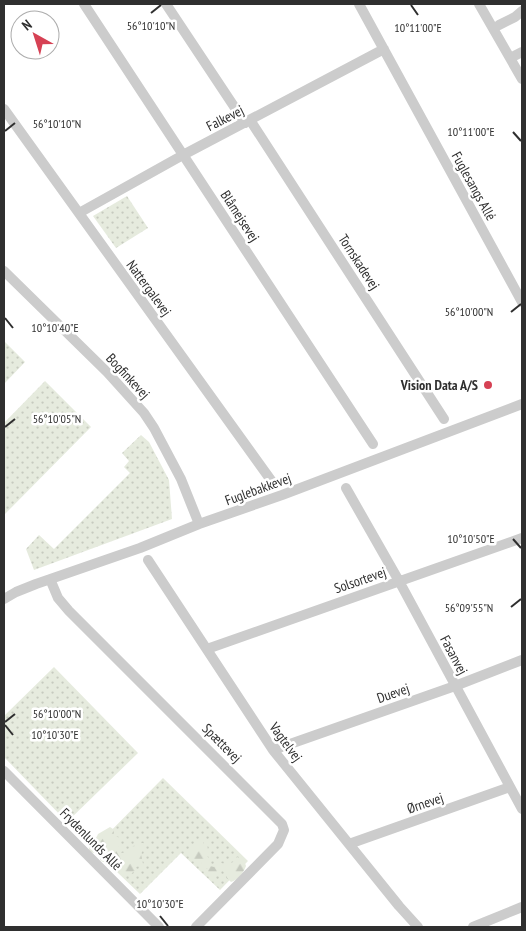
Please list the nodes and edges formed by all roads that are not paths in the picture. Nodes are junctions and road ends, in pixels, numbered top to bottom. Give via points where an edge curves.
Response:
1 (84, 4) edge
2 (166, 4) edge
3 (359, 4) edge
4 (479, 4) edge
5 (486, 4) edge
6 (522, 11) edge
7 (499, 25) junction
8 (384, 49) junction
9 (516, 55) edge
10 (522, 66) edge
11 (522, 79) edge
12 (4, 109) edge
13 (247, 122) junction
14 (183, 154) junction
15 (79, 213) junction
16 (4, 271) edge
17 (522, 302) edge
18 (522, 404) edge
19 (444, 419) dead end
20 (373, 444) dead end
21 (272, 483) dead end
22 (346, 488) dead end
23 (199, 524) junction
24 (522, 538) edge
25 (148, 560) dead end
26 (50, 579) junction
27 (399, 581) junction
28 (4, 599) edge
29 (207, 649) junction
30 (522, 660) edge
31 (455, 686) junction
32 (272, 750) junction
33 (4, 771) edge
34 (510, 787) junction
35 (522, 809) edge
36 (349, 844) junction
37 (522, 906) edge
38 (159, 927) edge
39 (196, 927) edge
40 (418, 927) edge
41 (473, 927) edge

1 - 14 street, Blåmejsevej
2 - 13 street, Tornskadevej
3 - 8 street, Fuglesangs Allé
4 - 9 street
5 - 7 street
6 - 7 street
7 - 9 street
8 - 13 street, Falkevej
8 - 17 street, Fuglesangs Allé
9 - 10 street
9 - 11 street
12 - 15 street, Nattergalevej
13 - 14 street, Falkevej
13 - 19 street, Tornskadevej
14 - 15 street, Falkevej
14 - 20 street, Blåmejsevej
15 - 21 street, Nattergalevej
16 - 23 street, Bogfinkevej via 140,408 181,479
18 - 23 street, Fuglebakkevej
22 - 27 street, Fasanvej
23 - 26 street, Fuglebakkevej
24 - 27 street, Solsortevej
25 - 29 street, Vagtelvej
26 - 28 street, Fuglebakkevej
26 - 39 street, Spættevej via 58,598 69,611 282,824 284,830 278,844
27 - 29 street, Solsortevej
27 - 31 street, Fasanvej
29 - 32 street, Vagtelvej
30 - 31 street, Duevej
31 - 32 street, Duevej
31 - 34 street, Fasanvej
32 - 36 street, Vagtelvej
33 - 38 street, Frydenlunds Allé
34 - 35 street, Fasanvej
34 - 36 street, Ørnevej
36 - 40 street, Vagtelvej
37 - 41 street

